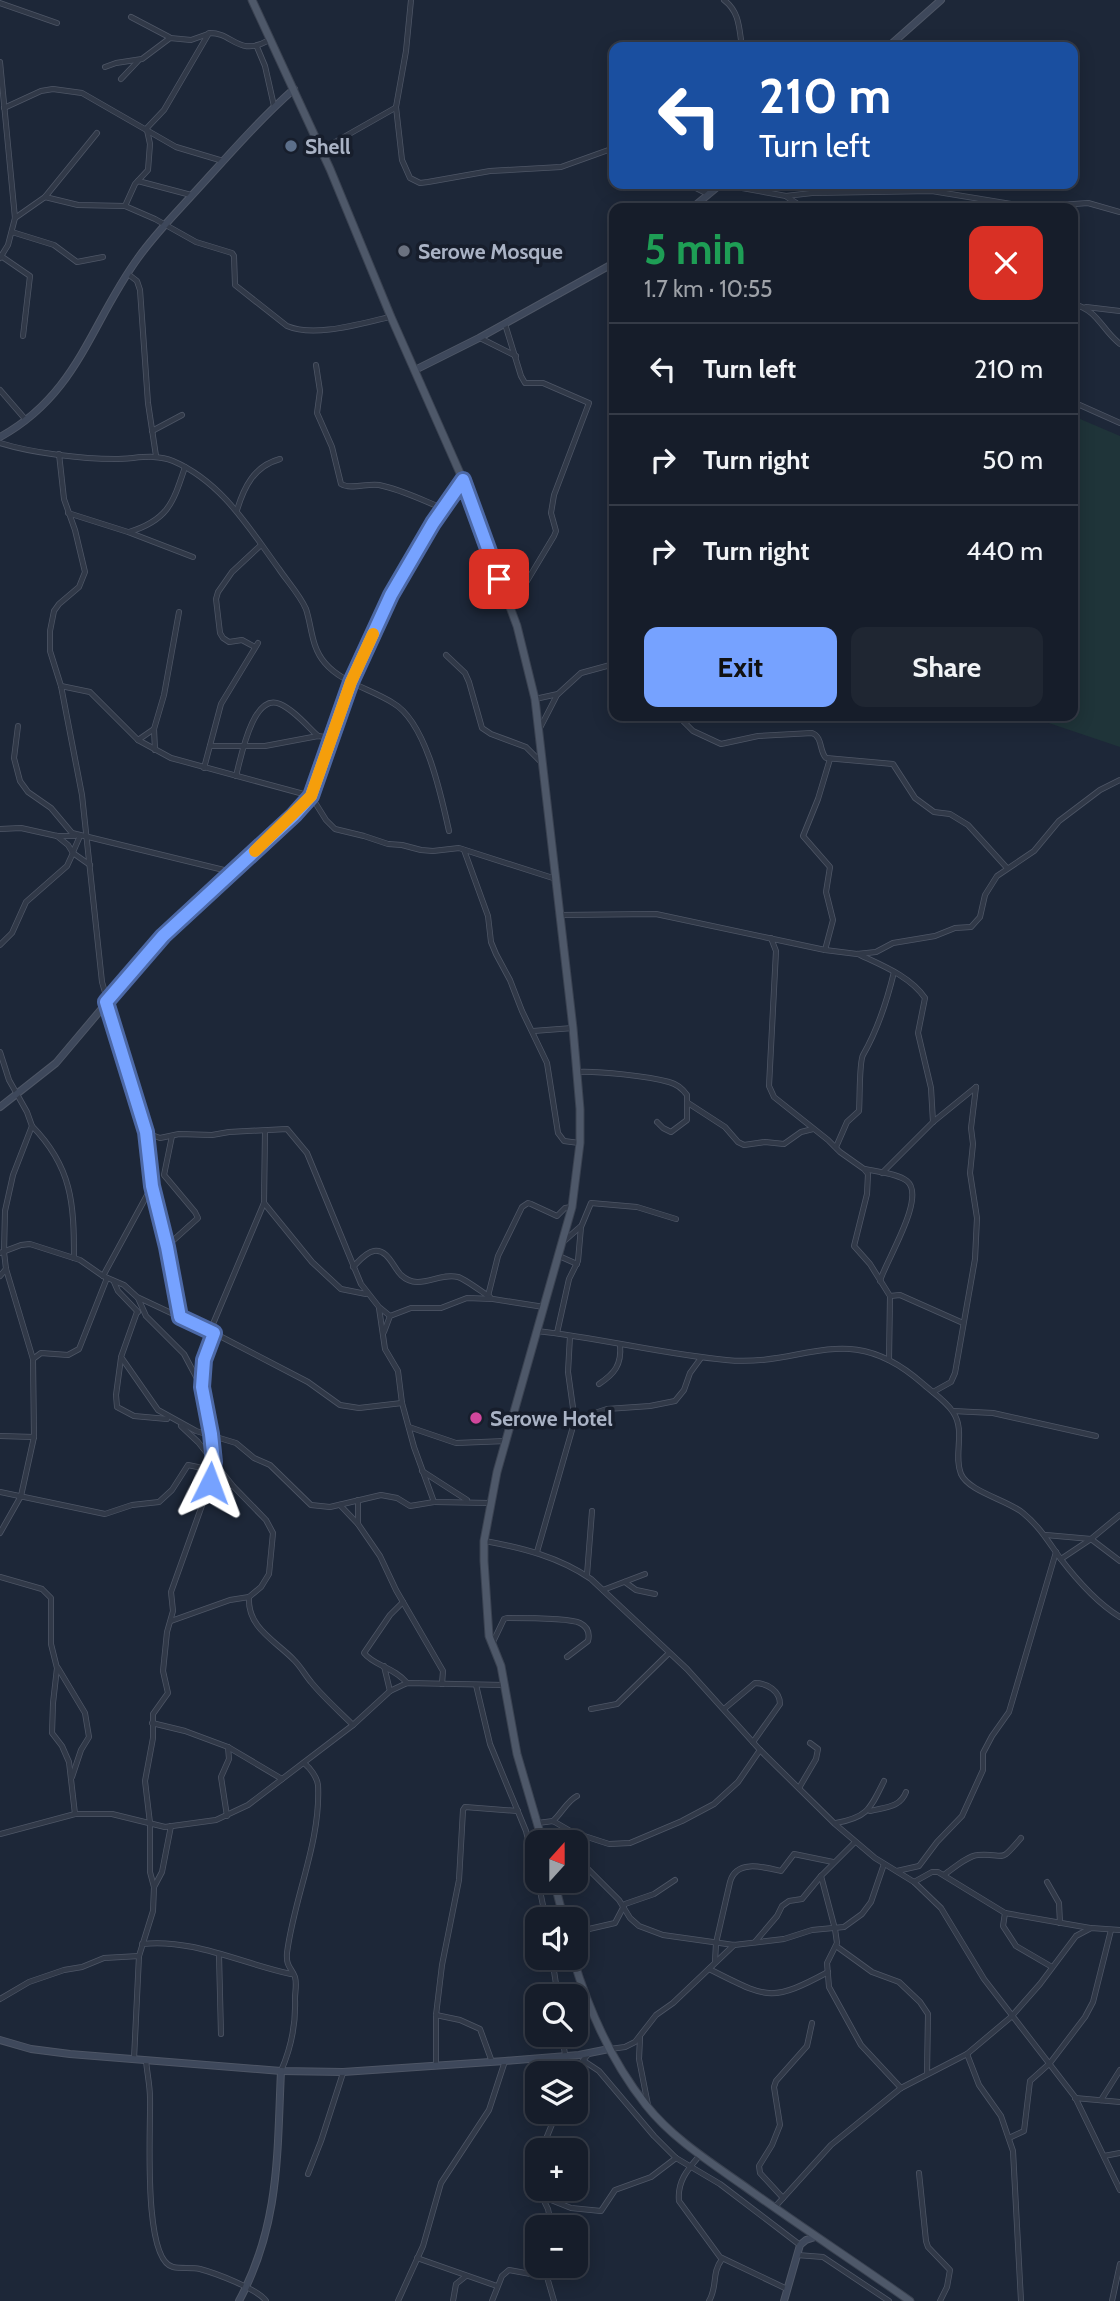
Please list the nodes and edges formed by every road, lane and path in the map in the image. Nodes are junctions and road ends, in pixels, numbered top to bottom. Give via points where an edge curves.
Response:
1 (252, 0) edge
2 (411, 0) edge
3 (724, 0) edge
4 (941, 0) edge
5 (0, 3) edge
6 (131, 17) dead end
7 (57, 23) dead end
8 (209, 33) junction
9 (170, 38) junction
10 (269, 40) junction
11 (741, 42) edge
12 (894, 42) edge
13 (257, 47) junction
14 (139, 61) junction
15 (0, 62) edge
16 (105, 67) dead end
17 (121, 79) dead end
18 (294, 89) junction
19 (274, 106) junction
20 (396, 107) junction
21 (4, 108) junction
22 (146, 129) junction
23 (97, 133) dead end
24 (8, 146) junction
25 (1, 147) edge
26 (321, 149) junction
27 (609, 150) edge
28 (223, 161) junction
29 (138, 181) junction
30 (698, 189) edge
31 (714, 189) edge
32 (748, 189) edge
33 (708, 194) junction
34 (192, 196) junction
35 (786, 196) junction
36 (45, 197) junction
37 (698, 203) edge
38 (796, 203) edge
39 (1005, 203) edge
40 (1078, 204) edge
41 (125, 206) junction
42 (1120, 212) edge
43 (15, 218) junction
44 (165, 225) junction
45 (12, 232) junction
46 (0, 257) edge
47 (103, 257) dead end
48 (609, 266) edge
49 (128, 274) junction
50 (1078, 305) edge
51 (1085, 307) junction
52 (1120, 311) edge
53 (391, 317) junction
54 (505, 323) junction
55 (23, 337) dead end
56 (479, 338) junction
57 (1120, 344) edge
58 (516, 356) junction
59 (316, 365) dead end
60 (415, 370) junction
61 (0, 392) edge
62 (1078, 404) edge
63 (182, 415) dead end
64 (26, 421) junction
65 (1120, 423) edge
66 (152, 431) junction
67 (0, 437) edge
68 (0, 443) edge
69 (59, 454) junction
70 (156, 456) junction
71 (280, 459) dead end
72 (185, 467) junction
73 (463, 480) junction
74 (442, 508) junction
75 (237, 511) junction
76 (67, 512) junction
77 (128, 532) junction
78 (261, 545) junction
79 (193, 557) dead end
80 (509, 603) junction
81 (179, 612) dead end
82 (446, 655) dead end
83 (609, 665) edge
84 (351, 682) junction
85 (61, 686) junction
86 (558, 694) junction
87 (536, 699) junction
88 (683, 721) edge
89 (18, 726) dead end
90 (539, 728) junction
91 (154, 729) junction
92 (318, 736) junction
93 (332, 738) junction
94 (138, 740) junction
95 (210, 746) junction
96 (244, 747) junction
97 (155, 751) junction
98 (830, 759) junction
99 (542, 763) junction
100 (204, 768) junction
101 (236, 776) junction
102 (1120, 780) edge
103 (311, 796) junction
104 (0, 829) edge
105 (449, 831) dead end
106 (57, 836) junction
107 (79, 836) junction
108 (88, 837) junction
109 (464, 849) junction
110 (73, 853) junction
111 (90, 865) junction
112 (1007, 868) junction
113 (232, 872) junction
114 (556, 880) junction
115 (559, 915) junction
116 (771, 938) junction
117 (0, 945) edge
118 (825, 950) junction
119 (857, 954) junction
120 (894, 972) junction
121 (106, 1002) junction
122 (573, 1028) junction
123 (533, 1031) junction
124 (0, 1052) edge
125 (577, 1072) junction
126 (16, 1095) junction
127 (687, 1102) junction
128 (0, 1107) edge
129 (657, 1122) dead end
130 (933, 1122) junction
131 (32, 1126) junction
132 (813, 1129) junction
133 (265, 1131) junction
134 (146, 1132) junction
135 (172, 1136) junction
136 (580, 1143) junction
137 (836, 1147) junction
138 (864, 1169) junction
139 (882, 1173) junction
140 (152, 1186) junction
141 (0, 1202) edge
142 (264, 1203) junction
143 (572, 1207) junction
144 (5, 1211) junction
145 (676, 1219) dead end
146 (581, 1227) junction
147 (563, 1242) junction
148 (167, 1247) junction
149 (2, 1252) edge
150 (559, 1256) junction
151 (74, 1258) junction
152 (577, 1264) junction
153 (352, 1267) junction
154 (6, 1269) junction
155 (0, 1276) edge
156 (105, 1277) junction
157 (113, 1281) junction
158 (880, 1281) junction
159 (367, 1294) junction
160 (890, 1296) junction
161 (137, 1297) junction
162 (490, 1297) junction
163 (379, 1307) junction
164 (544, 1307) junction
165 (137, 1312) junction
166 (146, 1315) junction
167 (390, 1316) junction
168 (180, 1317) junction
169 (963, 1323) junction
170 (537, 1331) junction
171 (212, 1332) junction
172 (383, 1333) junction
173 (558, 1333) junction
174 (570, 1336) junction
175 (620, 1345) junction
176 (121, 1357) junction
177 (701, 1358) junction
178 (33, 1359) junction
179 (889, 1360) junction
180 (598, 1384) dead end
181 (202, 1387) junction
182 (933, 1392) junction
183 (402, 1403) junction
184 (953, 1411) junction
185 (574, 1415) junction
186 (175, 1421) junction
187 (409, 1427) junction
188 (211, 1434) junction
189 (0, 1436) edge
190 (1096, 1436) dead end
191 (34, 1437) junction
192 (506, 1441) junction
193 (214, 1462) junction
194 (212, 1470) junction
195 (421, 1470) junction
196 (210, 1483) junction
197 (233, 1486) junction
198 (0, 1492) edge
199 (21, 1496) junction
200 (358, 1500) junction
201 (468, 1501) junction
202 (434, 1502) junction
203 (490, 1503) junction
204 (340, 1505) junction
205 (592, 1511) dead end
206 (1120, 1515) edge
207 (358, 1524) junction
208 (0, 1533) edge
209 (1046, 1535) junction
210 (1091, 1539) junction
211 (484, 1541) junction
212 (1056, 1551) junction
213 (537, 1552) junction
214 (1061, 1559) junction
215 (1120, 1561) edge
216 (645, 1574) dead end
217 (587, 1576) junction
218 (0, 1577) edge
219 (624, 1582) junction
220 (603, 1590) junction
221 (655, 1594) dead end
222 (249, 1597) junction
223 (403, 1602) junction
224 (1120, 1617) edge
225 (171, 1621) junction
226 (493, 1642) junction
227 (669, 1653) junction
228 (567, 1657) dead end
229 (383, 1665) junction
230 (57, 1668) junction
231 (407, 1683) junction
232 (442, 1684) junction
233 (476, 1685) junction
234 (504, 1685) junction
235 (390, 1691) junction
236 (591, 1709) dead end
237 (724, 1709) junction
238 (152, 1723) junction
239 (353, 1725) junction
240 (753, 1742) junction
241 (810, 1743) dead end
242 (228, 1747) junction
243 (760, 1750) junction
244 (304, 1763) junction
245 (72, 1778) junction
246 (283, 1779) junction
247 (884, 1781) dead end
248 (799, 1788) junction
249 (906, 1792) dead end
250 (577, 1796) dead end
251 (518, 1811) junction
252 (869, 1811) junction
253 (75, 1814) junction
254 (227, 1816) junction
255 (553, 1821) junction
256 (150, 1822) junction
257 (538, 1823) junction
258 (835, 1824) junction
259 (171, 1826) junction
260 (525, 1830) edge
261 (540, 1830) edge
262 (568, 1830) edge
263 (0, 1834) edge
264 (588, 1837) edge
265 (1021, 1838) dead end
266 (855, 1842) junction
267 (834, 1862) junction
268 (884, 1864) junction
269 (588, 1869) edge
270 (896, 1871) junction
271 (945, 1874) junction
272 (821, 1876) junction
273 (675, 1880) dead end
274 (914, 1882) junction
275 (1047, 1882) dead end
276 (154, 1887) junction
277 (624, 1907) junction
278 (1005, 1913) junction
279 (1060, 1923) junction
280 (1091, 1928) junction
281 (588, 1929) edge
282 (835, 1929) junction
283 (1111, 1930) junction
284 (1120, 1930) edge
285 (716, 1943) junction
286 (142, 1944) junction
287 (753, 1944) junction
288 (734, 1945) junction
289 (836, 1946) junction
290 (219, 1955) junction
291 (139, 1956) junction
292 (715, 1962) junction
293 (1052, 1967) junction
294 (709, 1969) junction
295 (577, 1970) edge
296 (828, 1972) junction
297 (293, 1974) junction
298 (0, 1999) edge
299 (436, 2015) junction
300 (1011, 2017) junction
301 (812, 2023) dead end
302 (221, 2034) dead end
303 (640, 2037) junction
304 (0, 2040) edge
305 (564, 2047) edge
306 (609, 2049) junction
307 (589, 2053) junction
308 (967, 2054) junction
309 (565, 2056) junction
310 (134, 2059) junction
311 (146, 2060) junction
312 (505, 2061) junction
313 (566, 2061) edge
314 (584, 2061) edge
315 (492, 2062) junction
316 (1050, 2063) junction
317 (588, 2064) edge
318 (436, 2066) junction
319 (1120, 2070) edge
320 (281, 2071) junction
321 (343, 2072) junction
322 (927, 2073) junction
323 (901, 2088) junction
324 (1074, 2098) junction
325 (1101, 2100) junction
326 (1120, 2102) edge
327 (649, 2109) junction
328 (1009, 2138) junction
329 (1120, 2153) edge
330 (700, 2155) junction
331 (1103, 2156) junction
332 (676, 2158) junction
333 (690, 2168) junction
334 (919, 2173) dead end
335 (308, 2174) dead end
336 (1120, 2190) edge
337 (783, 2198) junction
338 (554, 2201) edge
339 (774, 2208) junction
340 (815, 2237) junction
341 (800, 2245) junction
342 (797, 2255) junction
343 (417, 2258) junction
344 (722, 2259) junction
345 (1120, 2264) edge
346 (525, 2272) edge
347 (467, 2276) junction
348 (547, 2278) edge
349 (247, 2286) junction
350 (497, 2286) junction
351 (787, 2289) junction
352 (239, 2301) edge
353 (266, 2301) edge
354 (398, 2301) edge
355 (453, 2301) edge
356 (492, 2301) edge
357 (554, 2301) edge
358 (709, 2301) edge
359 (784, 2301) edge
360 (890, 2301) edge
361 (910, 2301) edge
362 (940, 2301) edge
363 (1021, 2301) edge
364 (1112, 2301) edge

1 - 10 main road
2 - 20 street
3 - 11 street via 733,7
4 - 12 street
5 - 7 street
6 - 9 street
8 - 9 street via 191,40
8 - 13 street
8 - 22 street via 164,110
9 - 14 street
10 - 13 street
10 - 18 main road
13 - 19 street
14 - 16 street
14 - 17 street
15 - 21 street
18 - 19 street
18 - 26 main road
19 - 28 street
20 - 26 street
20 - 27 street via 404,168 420,183 490,171 561,167
21 - 22 street via 56,89 90,96
21 - 24 street
22 - 28 street via 176,147
22 - 29 street via 150,162
23 - 36 street
24 - 25 street
24 - 43 street
26 - 53 main road
28 - 34 street
29 - 34 street
29 - 41 street
30 - 33 street
31 - 33 street
32 - 35 street
33 - 37 street
34 - 44 street
35 - 38 street
35 - 39 street via 932,191
36 - 41 street via 78,205
36 - 43 street
40 - 42 street
41 - 44 street
43 - 45 street
44 - 49 street
44 - 53 street via 196,242 232,253 235,285 294,329 347,327
45 - 46 street
45 - 47 street via 54,245 77,262
46 - 55 street via 30,276
48 - 54 street
49 - 64 street via 57,393
49 - 66 street via 141,290
50 - 51 street
51 - 52 street
51 - 57 street
53 - 60 main road
54 - 56 street
54 - 58 street
56 - 58 street
56 - 60 street
58 - 80 street via 525,383 543,383 589,402 554,495 551,513 556,531
59 - 74 street via 317,413 332,446 341,484 385,486
60 - 73 main road
61 - 64 street
62 - 65 street
63 - 66 street
64 - 67 street
66 - 70 street
68 - 69 street
69 - 70 street via 116,459
69 - 76 street
70 - 72 street
71 - 75 street via 248,481
72 - 75 street
72 - 77 street via 164,514
73 - 74 street
73 - 80 main road
74 - 84 street via 391,595
75 - 78 street
76 - 77 street
76 - 85 street via 85,572 79,587 57,607 52,621 50,651
77 - 79 street
78 - 84 street via 306,609 320,656
78 - 95 street via 232,572 216,599 223,638 257,645 221,704
80 - 87 main road
81 - 91 street
82 - 99 street via 469,682 482,728 526,747
83 - 86 street via 581,673
84 - 93 street
84 - 105 street via 394,703 410,718 437,779
85 - 94 street via 97,697
85 - 108 street
86 - 87 street
86 - 90 street
87 - 90 main road
88 - 98 street via 721,744 758,736 812,733
89 - 107 street via 14,758 20,781
90 - 99 main road
91 - 94 street
91 - 97 street
92 - 93 street
92 - 96 street
92 - 96 street via 283,705 268,703 258,711
93 - 103 street
94 - 97 street
95 - 96 street
95 - 100 street
96 - 101 street
97 - 100 street
98 - 112 street via 893,764 915,798 934,812 950,814 968,825
98 - 118 street via 803,836 830,867 826,892 833,920
99 - 114 main road
100 - 101 street
101 - 103 street
102 - 112 street via 1059,821 1034,851
103 - 109 street via 335,829 421,850
103 - 113 street
104 - 106 street
106 - 107 street
106 - 110 street
107 - 108 street
107 - 110 street
108 - 111 street
108 - 113 street
109 - 114 street
109 - 123 street via 488,916 491,942
110 - 111 street
110 - 117 street via 67,866 26,902 12,933
111 - 121 street
112 - 119 street via 990,885 983,911 971,927
113 - 121 street via 163,936
114 - 115 main road
115 - 116 street via 656,914
115 - 122 main road
116 - 118 street
116 - 132 street via 776,951 769,1086 774,1097
118 - 119 street
119 - 120 street
120 - 130 street via 925,998 918,1033 931,1088
120 - 137 street via 870,1046 862,1057 859,1111 847,1122
121 - 126 street via 57,1063
121 - 134 street
122 - 123 street
122 - 125 main road
123 - 136 street via 547,1063 558,1133 564,1141
124 - 126 street
125 - 127 street via 669,1082 683,1089
125 - 136 main road
126 - 128 street
126 - 131 street
127 - 129 street via 688,1118 675,1131 667,1131
127 - 132 street via 744,1145 784,1144
130 - 139 street
130 - 169 street via 976,1087 970,1173 976,1244
131 - 144 street
131 - 151 street via 49,1143 68,1182
132 - 137 street
133 - 135 street
133 - 142 street
133 - 153 street via 287,1129 307,1153
134 - 135 street via 160,1138
134 - 140 street
135 - 148 street via 164,1175 198,1218
136 - 143 main road
137 - 138 street
138 - 139 street
138 - 158 street via 869,1186 854,1246
139 - 158 street via 907,1181 912,1194 906,1223
140 - 148 street
140 - 156 street
141 - 144 street
142 - 159 street via 312,1262 341,1289
142 - 171 street
143 - 147 main road
143 - 162 street via 557,1216 528,1203 522,1207 498,1256
144 - 149 street
145 - 146 street via 637,1207 591,1203
146 - 147 street
146 - 152 street
147 - 150 main road
148 - 168 street
149 - 151 street via 30,1244
149 - 154 street
150 - 152 street
150 - 164 main road
151 - 156 street
152 - 173 street via 568,1282
153 - 159 street
153 - 162 street via 378,1251 414,1282 457,1277
154 - 155 street
154 - 178 street
156 - 157 street
156 - 178 street via 79,1349 68,1355 41,1353
157 - 161 street
157 - 165 street
158 - 160 street
159 - 163 street
160 - 169 street via 900,1295
160 - 179 street
161 - 166 street
161 - 168 street
162 - 164 street
162 - 167 street via 467,1298 441,1308 411,1308
163 - 167 street
163 - 172 street
164 - 170 main road
165 - 166 street
165 - 176 street
166 - 181 street via 184,1354
167 - 172 street
168 - 171 street
169 - 182 street via 953,1378
170 - 173 street
170 - 192 main road
171 - 181 street
171 - 183 street via 316,1387 340,1405 359,1408
172 - 183 street via 385,1349 398,1371
173 - 174 street
174 - 175 street
174 - 185 street via 568,1372
175 - 177 street
175 - 180 street via 616,1370
176 - 186 street via 151,1404
176 - 186 street via 117,1407 134,1416
177 - 179 street via 765,1359 833,1348
177 - 185 street via 675,1401
178 - 191 street
179 - 182 street via 906,1368
181 - 188 street
182 - 184 street
183 - 187 street
184 - 190 street via 993,1413
184 - 209 street via 960,1436 961,1473 968,1483 1020,1510
185 - 213 street
186 - 188 street
186 - 193 street
187 - 192 street via 456,1443
187 - 195 street
188 - 193 street
188 - 204 street via 236,1443 270,1465 311,1505
189 - 191 street
191 - 199 street
192 - 203 main road
193 - 194 street
193 - 197 street
194 - 196 street
194 - 199 street via 188,1465 159,1502 106,1514
195 - 201 street
195 - 202 street
196 - 197 street
196 - 225 street via 173,1586
197 - 222 street via 274,1533 269,1574
198 - 199 street
199 - 208 street
200 - 202 street via 382,1495 410,1506
200 - 204 street
200 - 207 street
201 - 202 street
201 - 203 street
203 - 211 main road
204 - 207 street
205 - 217 street
206 - 210 street
207 - 223 street
209 - 210 street
209 - 212 street
210 - 214 street
210 - 215 street
211 - 213 street
211 - 226 main road via 486,1610
212 - 214 street
212 - 270 street via 1009,1712 983,1753 983,1770 968,1805 919,1866
213 - 217 street
214 - 224 street
216 - 219 street
217 - 220 street
218 - 230 street via 48,1593 51,1650
219 - 220 street
219 - 221 street
220 - 227 street
222 - 225 street
222 - 239 street via 250,1611 263,1633
223 - 229 street via 365,1650 367,1657
223 - 232 street via 443,1671
225 - 238 street via 163,1671 168,1693 155,1707
226 - 228 street via 507,1618 577,1621 590,1634 588,1641
226 - 234 main road
227 - 236 street via 617,1704
227 - 237 street
229 - 231 street via 397,1671
229 - 235 street
230 - 245 street via 52,1733
230 - 245 street via 85,1713 89,1737
231 - 232 street
231 - 235 street
232 - 233 street
233 - 234 street
233 - 251 street via 490,1744
234 - 257 main road via 517,1754
235 - 239 street
237 - 240 street
237 - 240 street via 755,1684 775,1691 780,1704
238 - 242 street
238 - 256 street via 145,1781
239 - 244 street
240 - 243 street
241 - 248 street via 818,1753
242 - 246 street
242 - 254 street via 229,1759 221,1777
243 - 248 street
243 - 264 street via 738,1782 700,1813 630,1843 614,1845
244 - 246 street
244 - 297 street via 318,1782 313,1838 287,1954
245 - 253 street
246 - 254 street
247 - 252 street
248 - 258 street
249 - 252 street via 896,1805
250 - 255 street
251 - 260 street
251 - 299 street via 463,1808 459,1880
252 - 258 street
253 - 256 street via 112,1814
253 - 263 street
254 - 259 street
255 - 257 street
255 - 262 street
256 - 259 street
256 - 276 street
257 - 261 main road
258 - 266 street
259 - 276 street via 162,1872
265 - 271 street via 1009,1853 976,1855
266 - 267 street
266 - 268 street
267 - 272 street
267 - 285 street via 794,1854 781,1871 754,1866 738,1870 732,1876
268 - 270 street
268 - 282 street via 862,1914
269 - 277 street
270 - 274 street
271 - 274 street via 932,1872
271 - 278 street
272 - 282 street
272 - 287 street via 802,1899 782,1906
273 - 277 street
274 - 300 street via 941,1908
275 - 279 street via 1059,1903
276 - 286 street via 153,1911
277 - 281 street via 615,1923
277 - 285 street via 634,1922 654,1933
278 - 279 street
278 - 293 street via 1003,1926 1016,1946
279 - 280 street
280 - 283 street
280 - 293 street via 1072,1939
282 - 287 street
282 - 289 street
283 - 284 street
283 - 316 street via 1089,2010
285 - 288 street
285 - 292 street
286 - 290 street via 168,1943
286 - 291 street
287 - 288 street
288 - 292 street
289 - 296 street via 828,1960
289 - 322 street via 872,1972 899,1982 925,2007
290 - 297 street
290 - 302 street
291 - 298 street via 104,1958 64,1970 29,1982
291 - 310 street
292 - 294 street
293 - 300 street
294 - 296 street via 764,1994 795,1990
294 - 303 street via 651,2021
295 - 306 main road
296 - 323 street via 829,1987 861,2045
297 - 320 street via 296,2015
299 - 315 street via 480,2029
299 - 318 street
300 - 308 street
300 - 316 street
301 - 337 street via 807,2046 776,2081 779,2131 759,2166
303 - 306 street via 625,2047
303 - 327 street via 639,2059
304 - 310 street via 31,2049
305 - 309 street
306 - 307 street
306 - 327 main road
307 - 309 street
307 - 314 street
308 - 322 street
308 - 328 street
309 - 312 street
309 - 313 street
310 - 311 street
311 - 320 street
311 - 349 street via 149,2178 156,2242 163,2260 170,2266 200,2269
312 - 315 street
312 - 343 street via 489,2110 441,2183
315 - 318 street
316 - 324 street
316 - 328 street via 1029,2083 1024,2131
317 - 332 street
318 - 321 street
319 - 325 street
320 - 321 street
320 - 349 street via 272,2212
321 - 335 street
322 - 323 street
323 - 337 street via 831,2145
324 - 325 street
324 - 331 street
325 - 326 street
327 - 330 main road
328 - 363 street
329 - 331 street
330 - 333 street
330 - 339 main road
331 - 336 street
332 - 333 street
332 - 338 street via 651,2176 615,2190 601,2211
333 - 341 street via 724,2187
333 - 344 street via 680,2185 679,2201
334 - 362 street via 926,2241 950,2270
337 - 339 street
339 - 340 main road
340 - 341 street
340 - 361 main road
341 - 342 street
342 - 351 street
342 - 360 street via 823,2257
343 - 347 street
343 - 354 street
344 - 351 street
344 - 358 street via 714,2272
345 - 364 street
346 - 350 street via 505,2272
347 - 350 street
347 - 355 street via 456,2284
348 - 357 street
349 - 352 street
349 - 353 street
350 - 356 street
351 - 359 street

